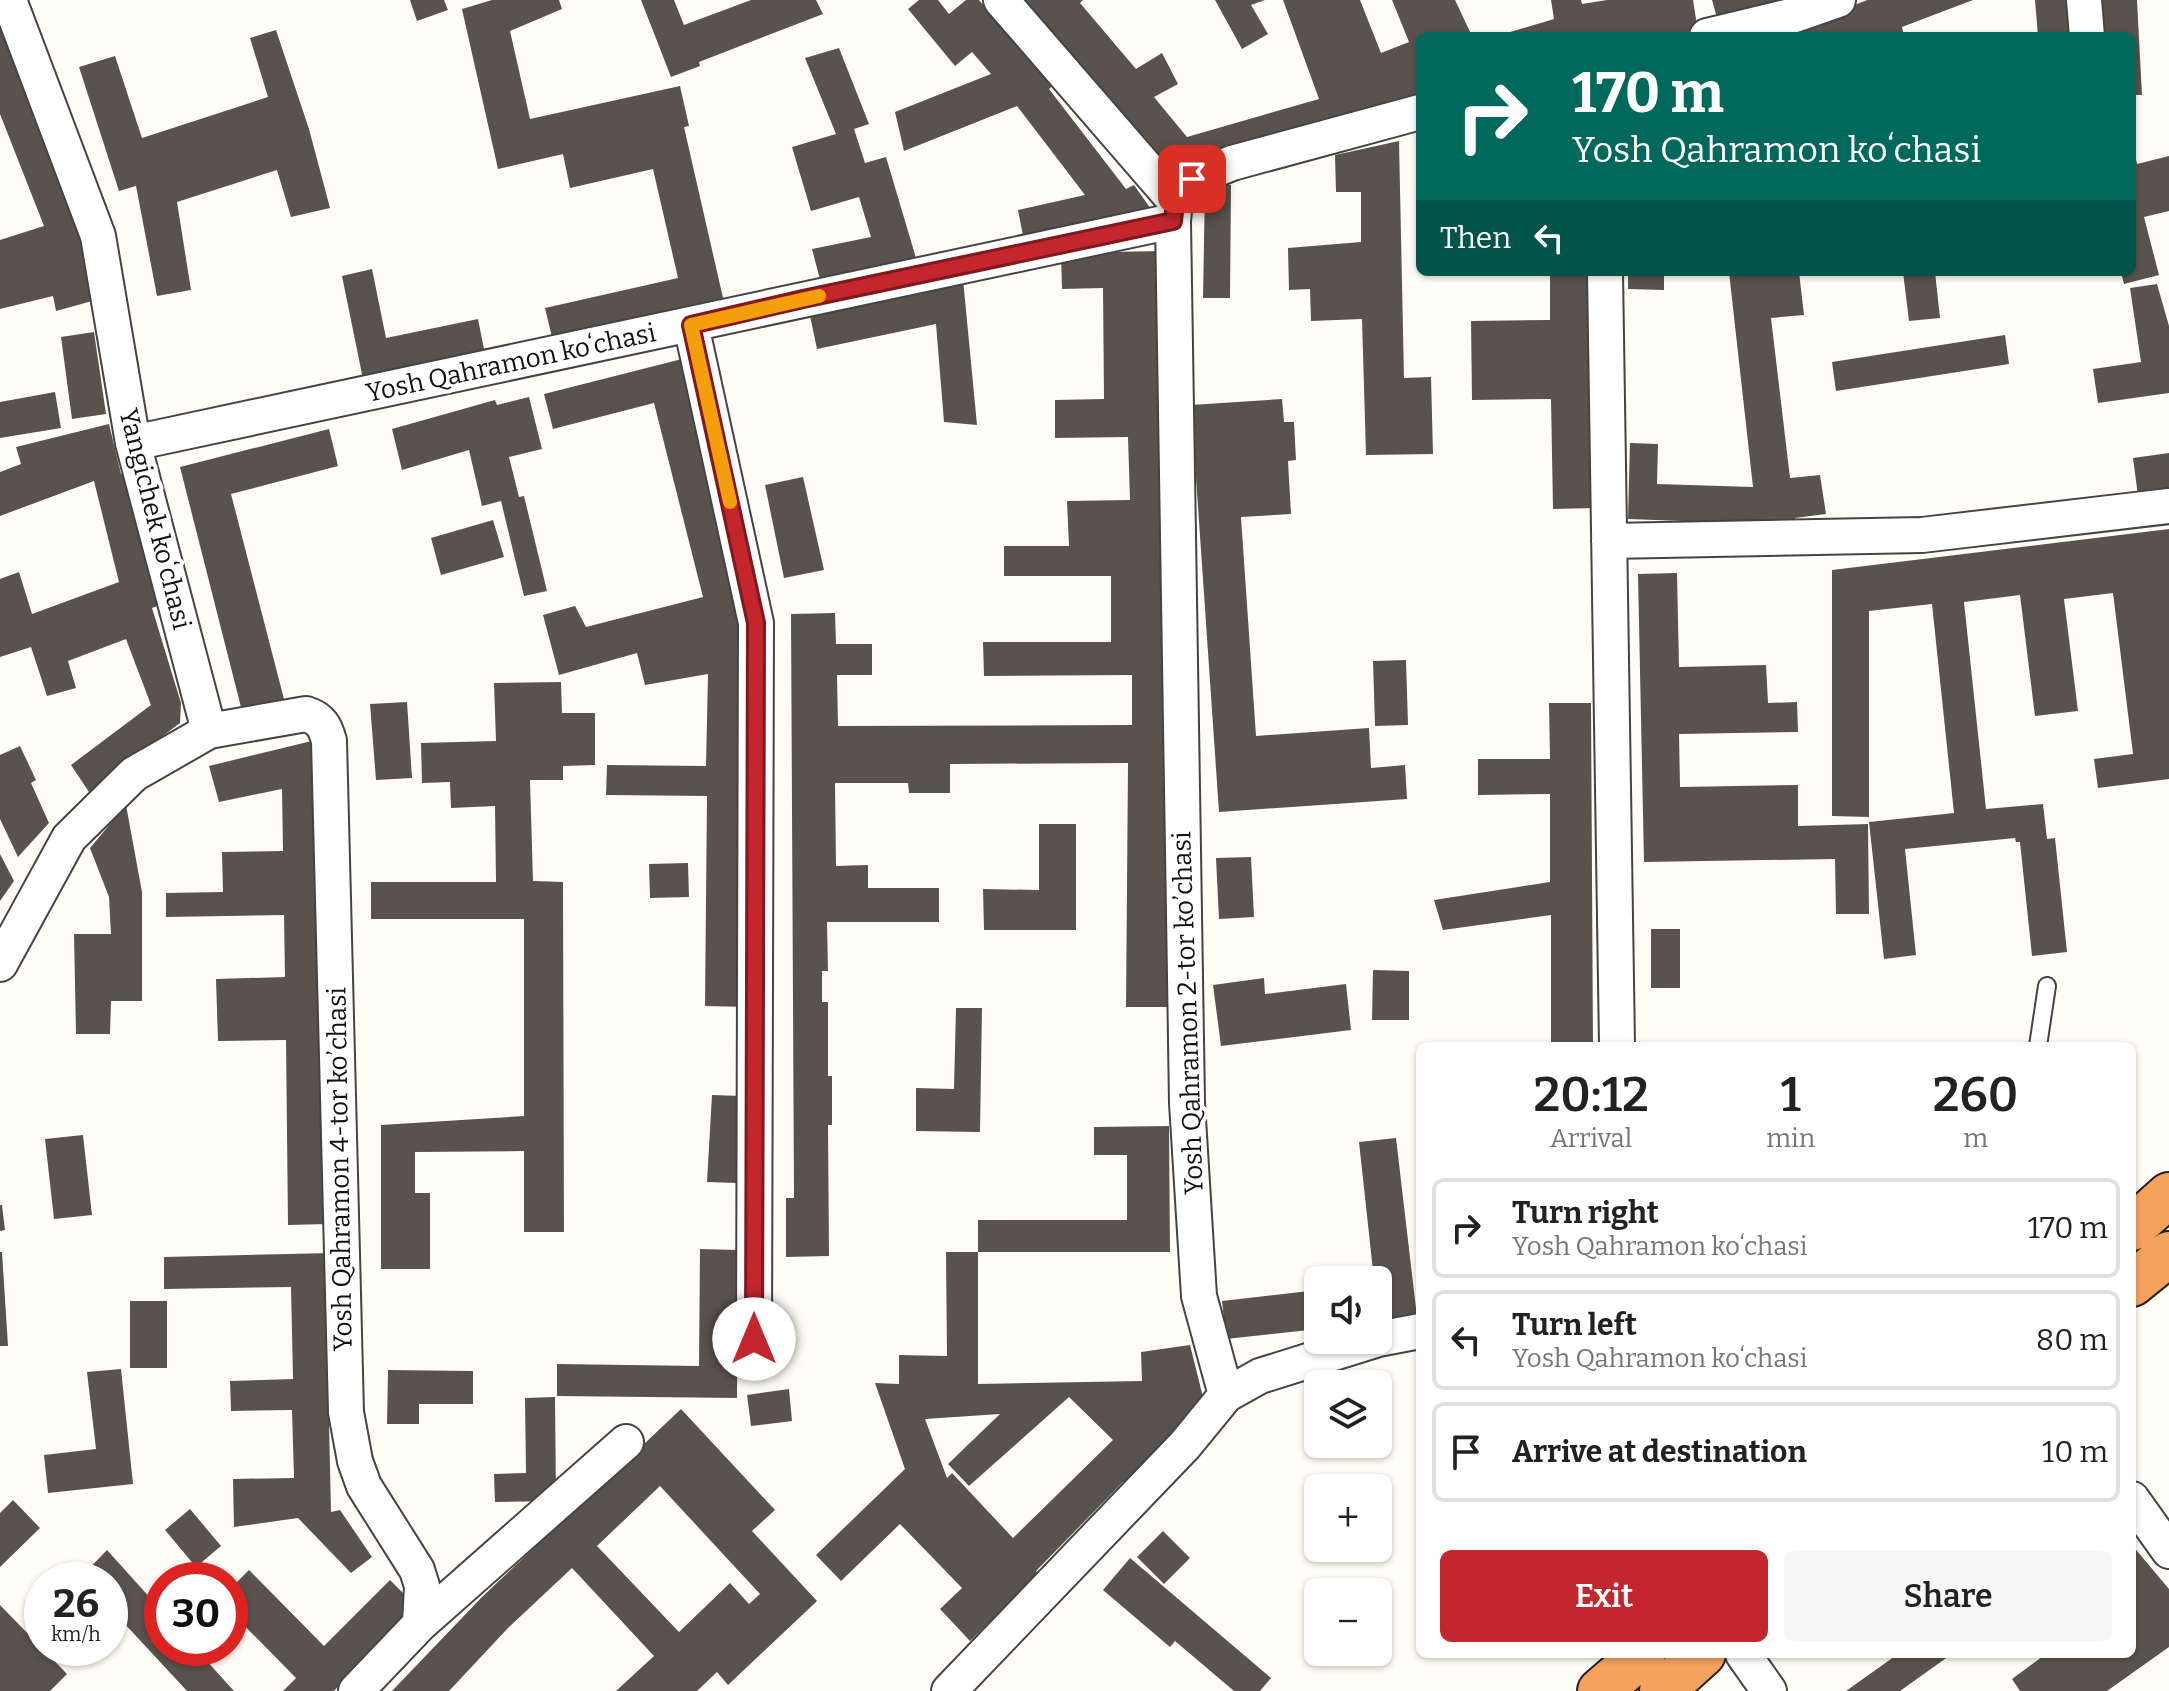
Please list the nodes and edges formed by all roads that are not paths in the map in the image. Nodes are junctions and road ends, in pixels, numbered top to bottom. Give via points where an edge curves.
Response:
1 (9, 0) edge
2 (1001, 0) edge
3 (1838, 0) edge
4 (2084, 0) edge
5 (1724, 32) edge
6 (2087, 32) edge
7 (1416, 113) edge
8 (1174, 211) junction
9 (1605, 276) edge
10 (691, 325) junction
11 (133, 443) junction
12 (2169, 506) edge
13 (1609, 541) junction
14 (209, 731) junction
15 (0, 964) edge
16 (2047, 986) dead end
17 (1617, 1042) edge
18 (2039, 1042) edge
19 (2169, 1195) edge
20 (2136, 1224) edge
21 (2169, 1254) edge
22 (2136, 1281) edge
23 (1416, 1332) edge
24 (1392, 1337) edge
25 (754, 1339) dead end
26 (1332, 1354) edge
27 (1226, 1395) junction
28 (626, 1442) dead end
29 (2136, 1505) edge
30 (2169, 1551) edge
31 (420, 1624) junction
32 (1638, 1658) edge
33 (1699, 1658) edge
34 (1746, 1658) edge
35 (356, 1691) edge
36 (949, 1691) edge
37 (1600, 1691) edge
38 (1662, 1691) edge
39 (1769, 1691) edge

1 - 11 street, Yangichek koʻchasi via 98,236
2 - 8 street
3 - 5 street
4 - 6 street
7 - 8 street via 1232,163 1192,179
8 - 10 street, Yosh Qahramon koʻchasi
8 - 27 street, Yosh Qahramon 2-tor koʼchasi via 1187,1103 1199,1296
9 - 13 street
10 - 11 street, Yosh Qahramon koʻchasi
10 - 25 street via 756,623
11 - 14 street, Yangichek koʻchasi
12 - 13 street via 1922,535
13 - 17 street
14 - 15 street via 134,774 69,838
14 - 31 street, Yosh Qahramon 4-tor koʼchasi via 306,714 318,718 329,741 346,1412 364,1486 417,1570 422,1586
16 - 18 lane
19 - 20 highway
21 - 22 highway
23 - 24 street
26 - 27 street via 1260,1376
27 - 36 street via 1185,1445
28 - 31 street
29 - 30 street
31 - 35 street
32 - 37 highway
33 - 38 highway
34 - 39 street

